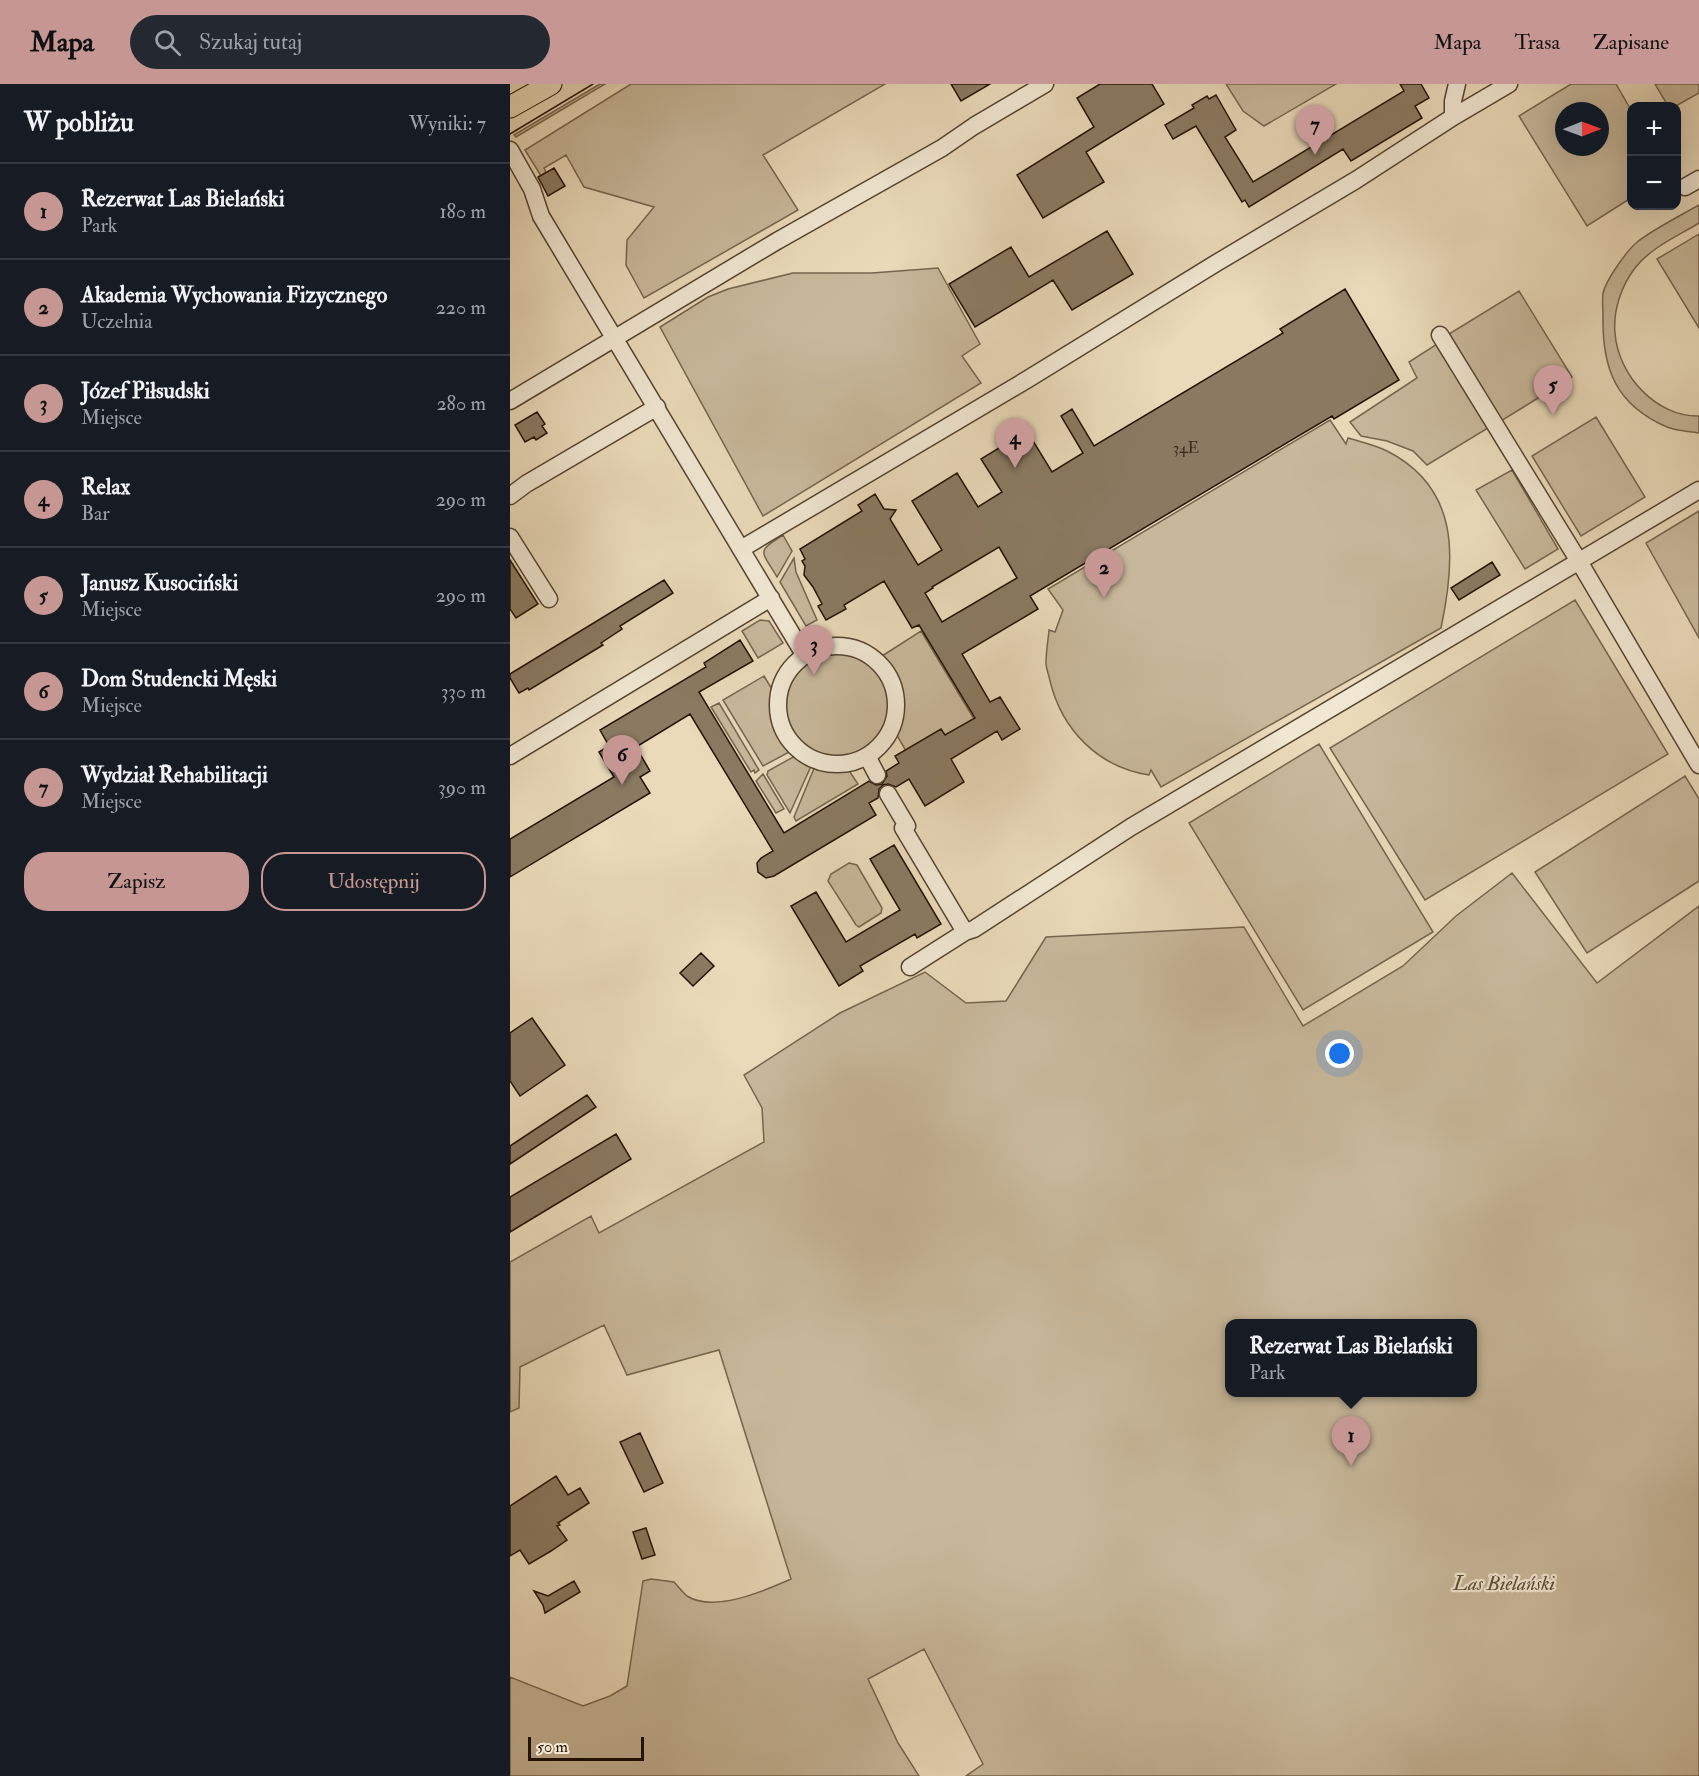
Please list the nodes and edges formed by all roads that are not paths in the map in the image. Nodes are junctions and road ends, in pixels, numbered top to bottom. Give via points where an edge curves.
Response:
1 (551, 84) edge
2 (1045, 84) edge
3 (1456, 84) edge
4 (1509, 84) edge
5 (510, 107) edge
6 (1453, 117) junction
7 (510, 150) edge
8 (1440, 335) dead end
9 (610, 341) junction
10 (510, 401) edge
11 (657, 407) junction
12 (1699, 490) edge
13 (510, 496) edge
14 (510, 537) edge
15 (741, 549) junction
16 (1580, 562) junction
17 (771, 598) junction
18 (549, 599) dead end
19 (805, 656) junction
20 (511, 753) edge
21 (867, 756) junction
22 (1699, 765) edge
23 (877, 775) dead end
24 (888, 794) dead end
25 (965, 932) junction
26 (910, 967) dead end

1 - 5 main road
2 - 9 street
3 - 6 street
4 - 6 street
6 - 15 street via 1356,180
7 - 9 street via 532,189 541,216
8 - 16 street
9 - 10 street
9 - 11 street
11 - 13 street
11 - 15 street
12 - 16 street
14 - 18 street
15 - 17 street
16 - 22 street
16 - 25 street via 1131,827
17 - 19 street
17 - 20 street
19 - 21 street via 791,667 782,683 779,719 786,736 812,760 830,765 848,764
19 - 21 street via 824,647 846,647 866,653 882,667 892,685 896,706 892,726 882,744
21 - 23 street
24 - 25 street via 907,826 903,828
25 - 26 street

